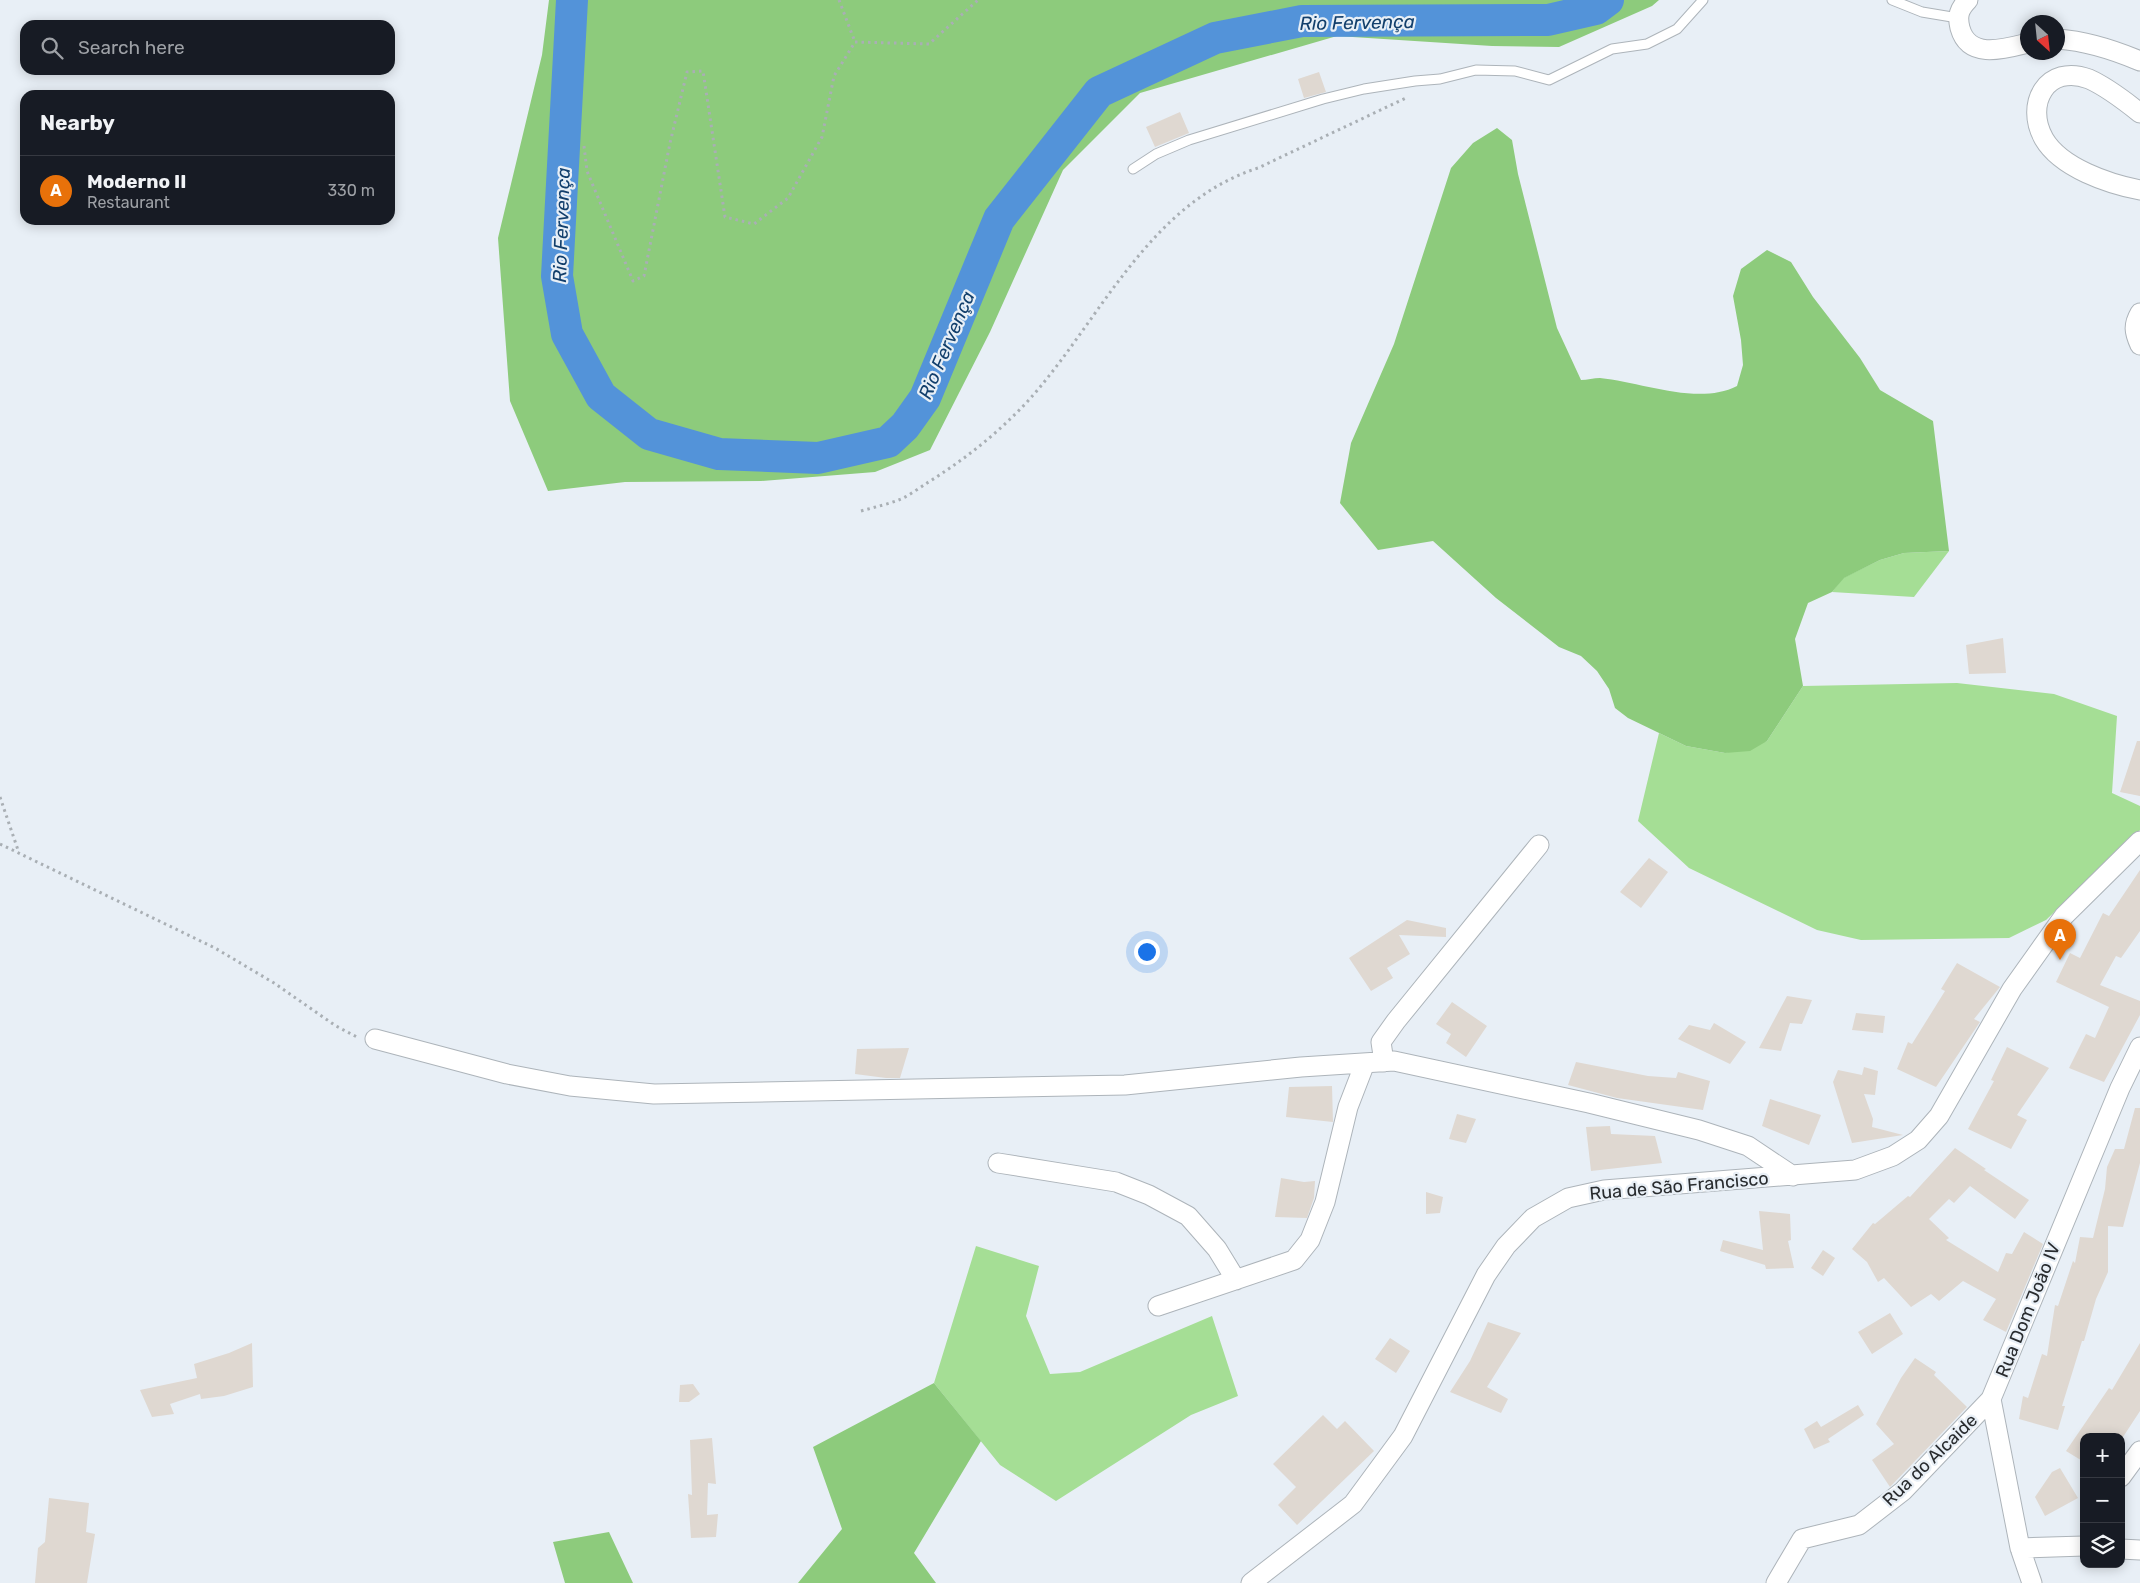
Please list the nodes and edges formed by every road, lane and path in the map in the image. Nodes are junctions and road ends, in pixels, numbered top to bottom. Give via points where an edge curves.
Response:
1 (839, 0) edge
2 (978, 0) edge
3 (1703, 0) edge
4 (1892, 0) edge
5 (1968, 0) edge
6 (1958, 18) junction
7 (2065, 40) edge
8 (855, 42) junction
9 (2020, 45) edge
10 (2140, 61) edge
11 (1410, 96) dead end
12 (2140, 113) edge
13 (584, 146) dead end
14 (1133, 169) dead end
15 (2140, 190) edge
16 (2140, 313) edge
17 (2140, 345) edge
18 (862, 511) dead end
19 (0, 797) edge
20 (2140, 842) edge
21 (0, 844) edge
22 (1539, 845) dead end
23 (20, 854) junction
24 (375, 1039) joint
25 (2140, 1046) edge
26 (1374, 1063) junction
27 (998, 1163) dead end
28 (1792, 1176) junction
29 (1236, 1280) junction
30 (1158, 1306) dead end
31 (1991, 1399) junction
32 (2140, 1451) edge
33 (2125, 1472) edge
34 (2080, 1541) edge
35 (2020, 1548) junction
36 (2125, 1549) edge
37 (2140, 1550) edge
38 (1251, 1583) edge
39 (1776, 1583) edge
40 (2032, 1583) edge

1 - 8 path
2 - 8 path via 929,44
3 - 14 lane via 1677,29 1648,44 1612,49 1549,80 1515,71 1476,70 1440,79 1364,89 1189,140 1156,154
4 - 6 lane via 1922,12
5 - 6 street via 1960,9
6 - 9 street via 1962,35 1981,49 2000,50
7 - 10 street
8 - 13 path via 834,76 822,137 788,198 754,224 725,217 703,71 687,72 644,276 633,281 587,171
11 - 18 path via 1258,168 1235,175 1202,197 1172,220 1144,249 1027,402 984,444 902,499
12 - 15 street via 2088,79 2070,76 2056,79 2043,88 2036,101 2035,115 2045,140 2075,167
16 - 17 street via 2134,323
19 - 23 path
20 - 28 street, Rua de São Francisco via 2064,916 2012,990 1939,1116 1918,1140 1893,1156 1855,1170
21 - 23 path
22 - 26 street via 1396,1021 1382,1042
23 - 24 path via 215,948 274,983 336,1026 360,1038
24 - 26 street via 507,1074 570,1086 654,1094 1125,1085
25 - 31 street, Rua Dom João IV
26 - 28 street via 1394,1061 1699,1130 1748,1146
26 - 29 street via 1348,1107 1325,1202 1310,1240 1294,1260
27 - 29 street via 1116,1182 1149,1195 1188,1216 1217,1249
28 - 38 street, Rua de São Francisco via 1604,1190 1568,1198 1533,1218 1506,1246 1486,1275 1403,1436 1353,1504
29 - 30 street
31 - 35 street, Rua Dom João IV
31 - 39 street, Rua do Alcaide via 1903,1491 1859,1526 1802,1539
32 - 33 street
34 - 35 street
35 - 40 street, Rua Dom João IV
36 - 37 street

